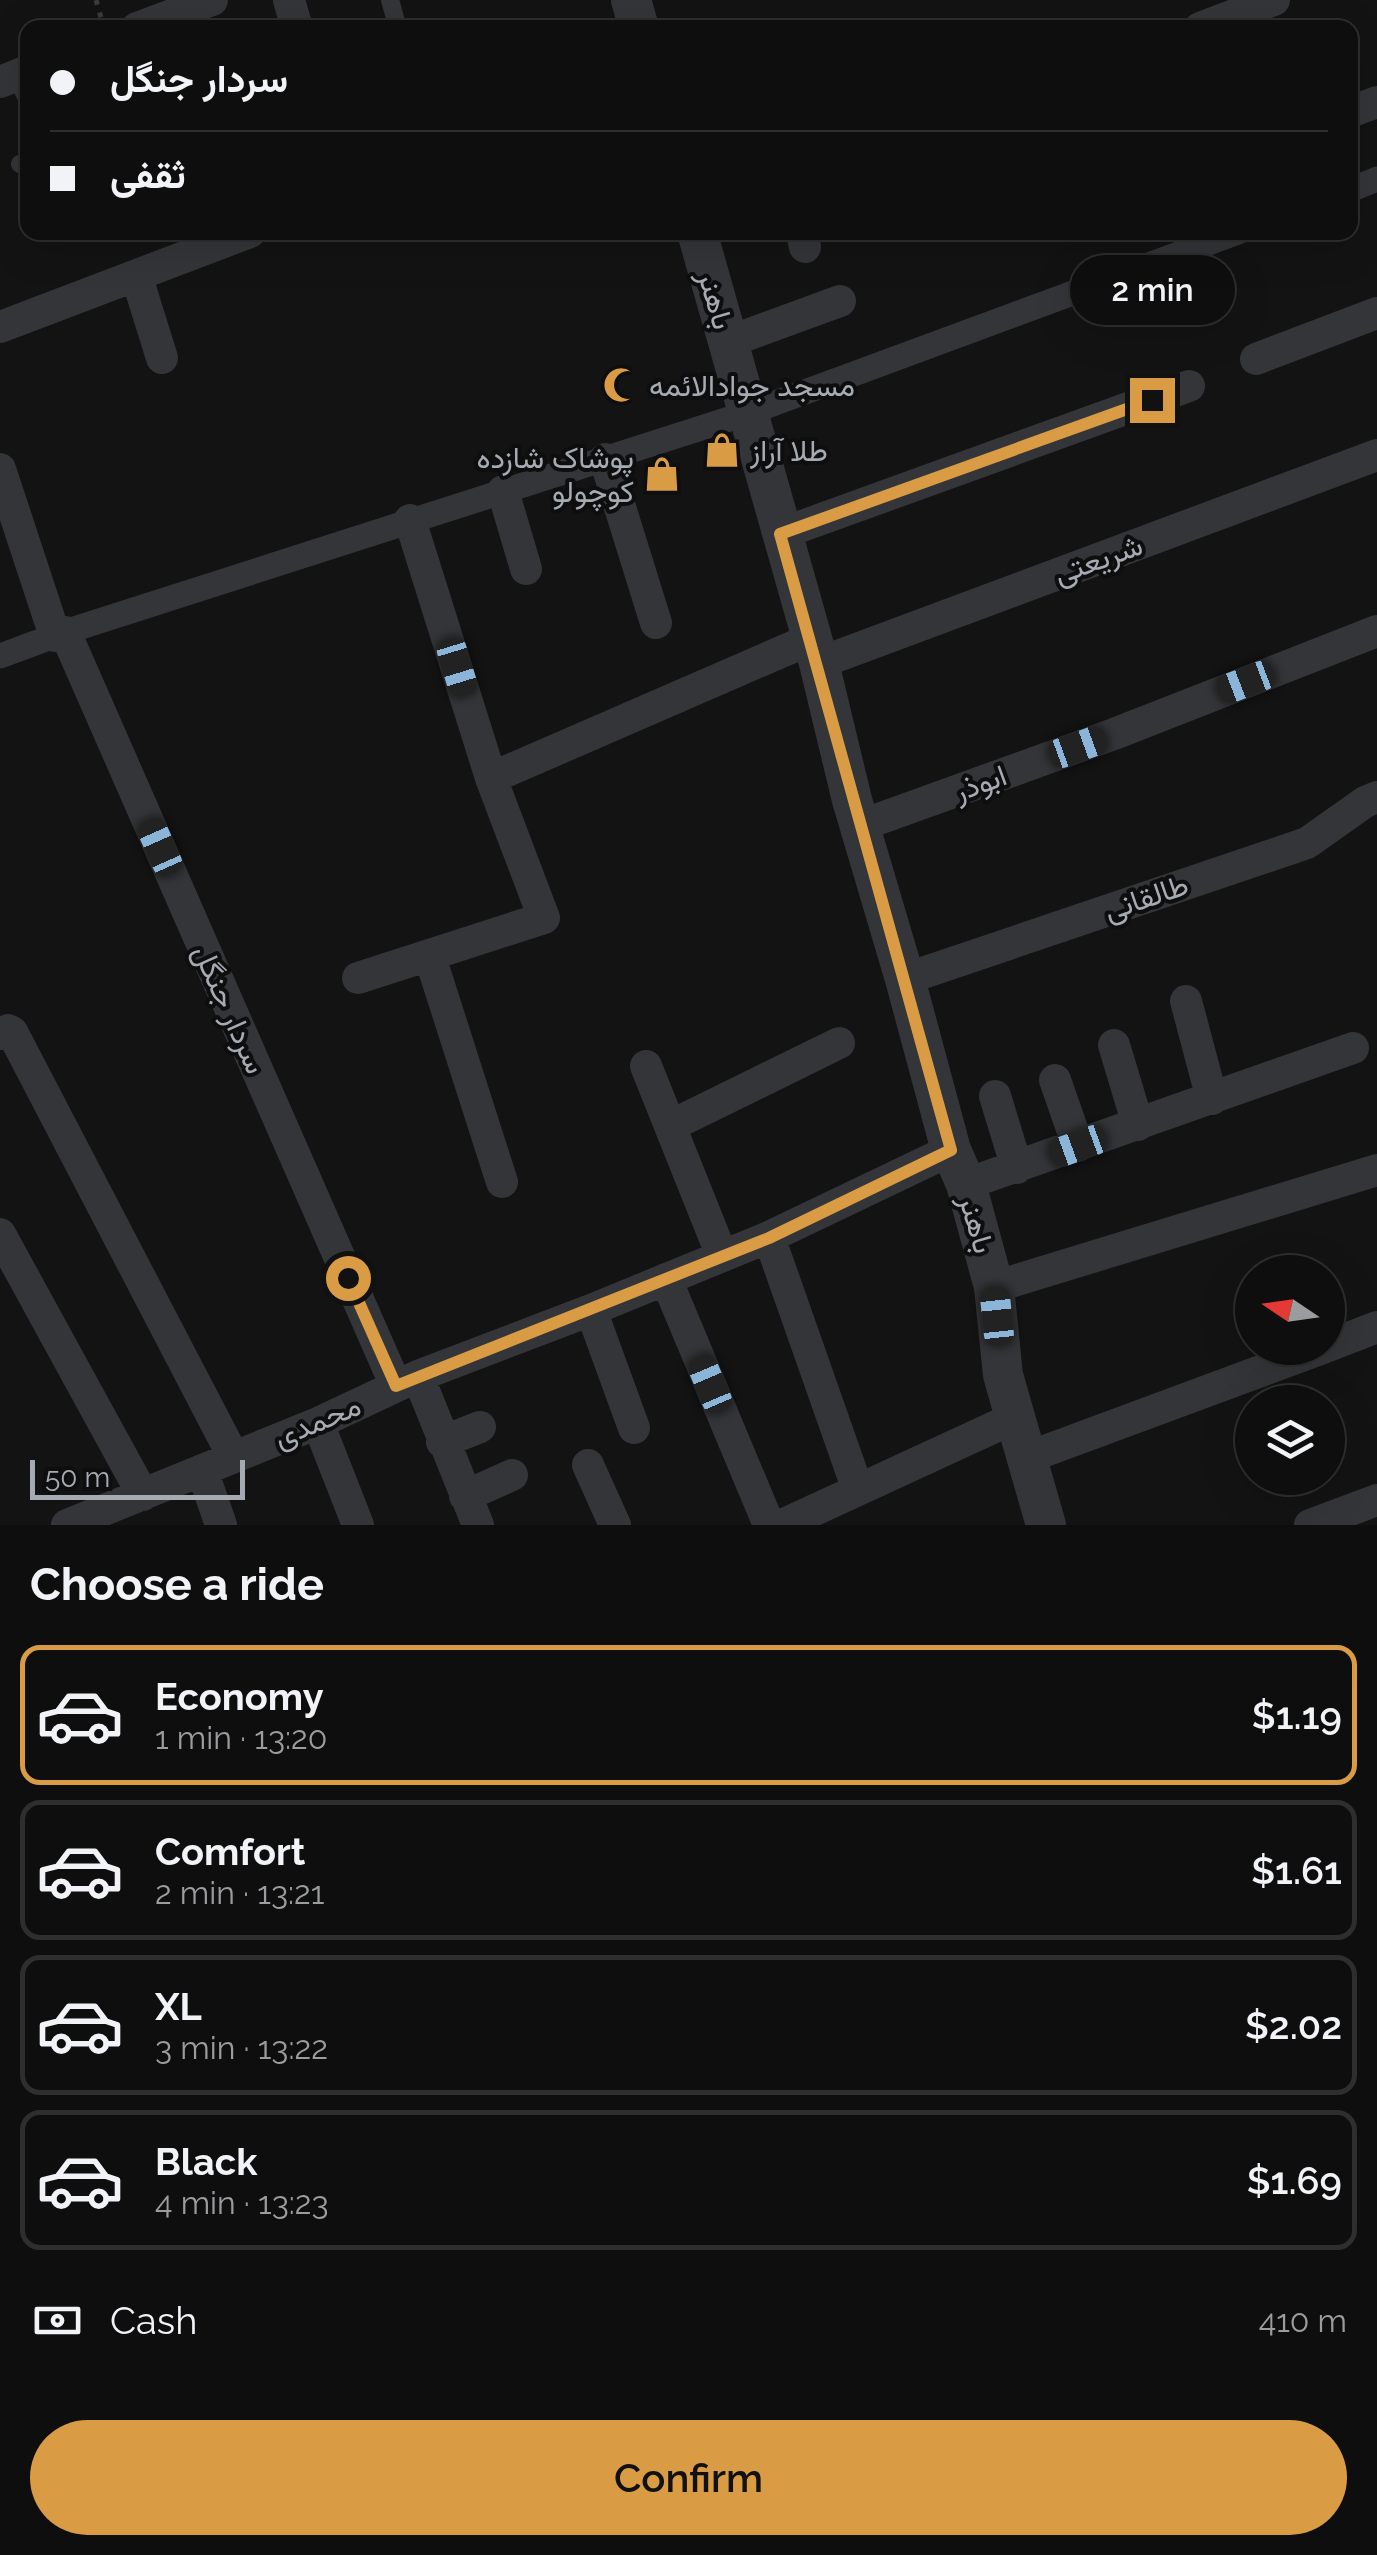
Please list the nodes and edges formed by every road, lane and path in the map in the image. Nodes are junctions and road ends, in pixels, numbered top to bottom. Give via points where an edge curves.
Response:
1 (1274, 0) edge
2 (199, 8) edge
3 (161, 20) edge
4 (1221, 20) edge
5 (229, 240) edge
6 (699, 240) edge
7 (1216, 240) edge
8 (138, 281) dead end
9 (840, 301) dead end
10 (1377, 313) edge
11 (0, 327) edge
12 (728, 342) junction
13 (162, 358) dead end
14 (1256, 359) dead end
15 (1189, 386) dead end
16 (748, 413) junction
17 (1377, 456) edge
18 (605, 459) junction
19 (0, 469) edge
20 (503, 490) junction
21 (410, 520) junction
22 (780, 534) junction
23 (526, 569) dead end
24 (656, 623) dead end
25 (1377, 631) edge
26 (60, 634) junction
27 (815, 651) junction
28 (0, 656) edge
29 (492, 778) junction
30 (1377, 797) edge
31 (862, 825) junction
32 (430, 957) junction
33 (358, 978) dead end
34 (905, 979) junction
35 (1186, 1000) dead end
36 (0, 1034) edge
37 (839, 1042) dead end
38 (1114, 1045) dead end
39 (1353, 1048) dead end
40 (646, 1066) dead end
41 (1055, 1080) dead end
42 (996, 1096) dead end
43 (1212, 1098) junction
44 (1138, 1125) junction
45 (670, 1126) junction
46 (1078, 1146) junction
47 (959, 1167) junction
48 (1017, 1168) junction
49 (1377, 1170) edge
50 (502, 1182) dead end
51 (0, 1234) edge
52 (769, 1238) junction
53 (722, 1256) junction
54 (666, 1279) junction
55 (994, 1286) junction
56 (591, 1310) junction
57 (1377, 1328) edge
58 (1345, 1340) edge
59 (1277, 1365) edge
60 (406, 1381) junction
61 (1014, 1418) junction
62 (318, 1423) junction
63 (480, 1427) dead end
64 (634, 1428) dead end
65 (442, 1442) junction
66 (232, 1456) junction
67 (1026, 1458) junction
68 (588, 1465) dead end
69 (202, 1470) junction
70 (512, 1475) dead end
71 (143, 1495) junction
72 (1377, 1500) edge
73 (850, 1504) edge
74 (471, 1510) edge
75 (75, 1524) edge
76 (221, 1525) edge
77 (358, 1525) edge
78 (615, 1525) edge
79 (768, 1525) edge
80 (782, 1525) edge
81 (1046, 1525) edge
82 (1310, 1525) edge

1 - 4 street
2 - 3 street
5 - 11 street
6 - 12 street, باهنر
7 - 16 street
8 - 13 street
9 - 12 street
10 - 14 street
12 - 16 street, باهنر
15 - 22 street
16 - 18 street
16 - 22 street, باهنر
17 - 27 street, شریعتی
18 - 20 street
18 - 24 street
19 - 26 street, سردار جنگل
20 - 21 street
20 - 23 street
21 - 26 street
21 - 29 street
22 - 27 street, باهنر
25 - 31 street, ابوذر
26 - 28 street
26 - 60 street, سردار جنگل
27 - 29 street, شریعتی
27 - 31 street, باهنر
29 - 32 street via 544,918
30 - 34 street, طالقانی via 1306,843
31 - 34 street, باهنر
32 - 33 street
32 - 50 street
34 - 47 street, باهنر
35 - 43 street
36 - 66 street via 12,1032
37 - 45 street
38 - 44 street
39 - 43 street, محمدی
40 - 45 street
41 - 46 street
42 - 48 street
43 - 44 street, محمدی
44 - 46 street, محمدی
45 - 53 street
46 - 48 street, محمدی
47 - 48 street, محمدی
47 - 52 street, محمدی
47 - 55 street, باهنر
49 - 55 street
51 - 71 street
52 - 53 street, محمدی
52 - 73 street
53 - 54 street, محمدی
54 - 56 street, محمدی
54 - 79 street
55 - 61 street, باهنر
56 - 60 street, محمدی
56 - 64 street
57 - 58 street
59 - 67 street
60 - 62 street, محمدی
60 - 65 street, سردار جنگل
61 - 67 street, باهنر
61 - 73 street
62 - 66 street, محمدی
62 - 77 street
63 - 65 street
65 - 74 street, سردار جنگل
66 - 69 street, محمدی
67 - 81 street, باهنر
68 - 78 street
69 - 71 street, محمدی
69 - 76 street
70 - 74 street
71 - 75 street, محمدی
72 - 82 street
73 - 80 street

